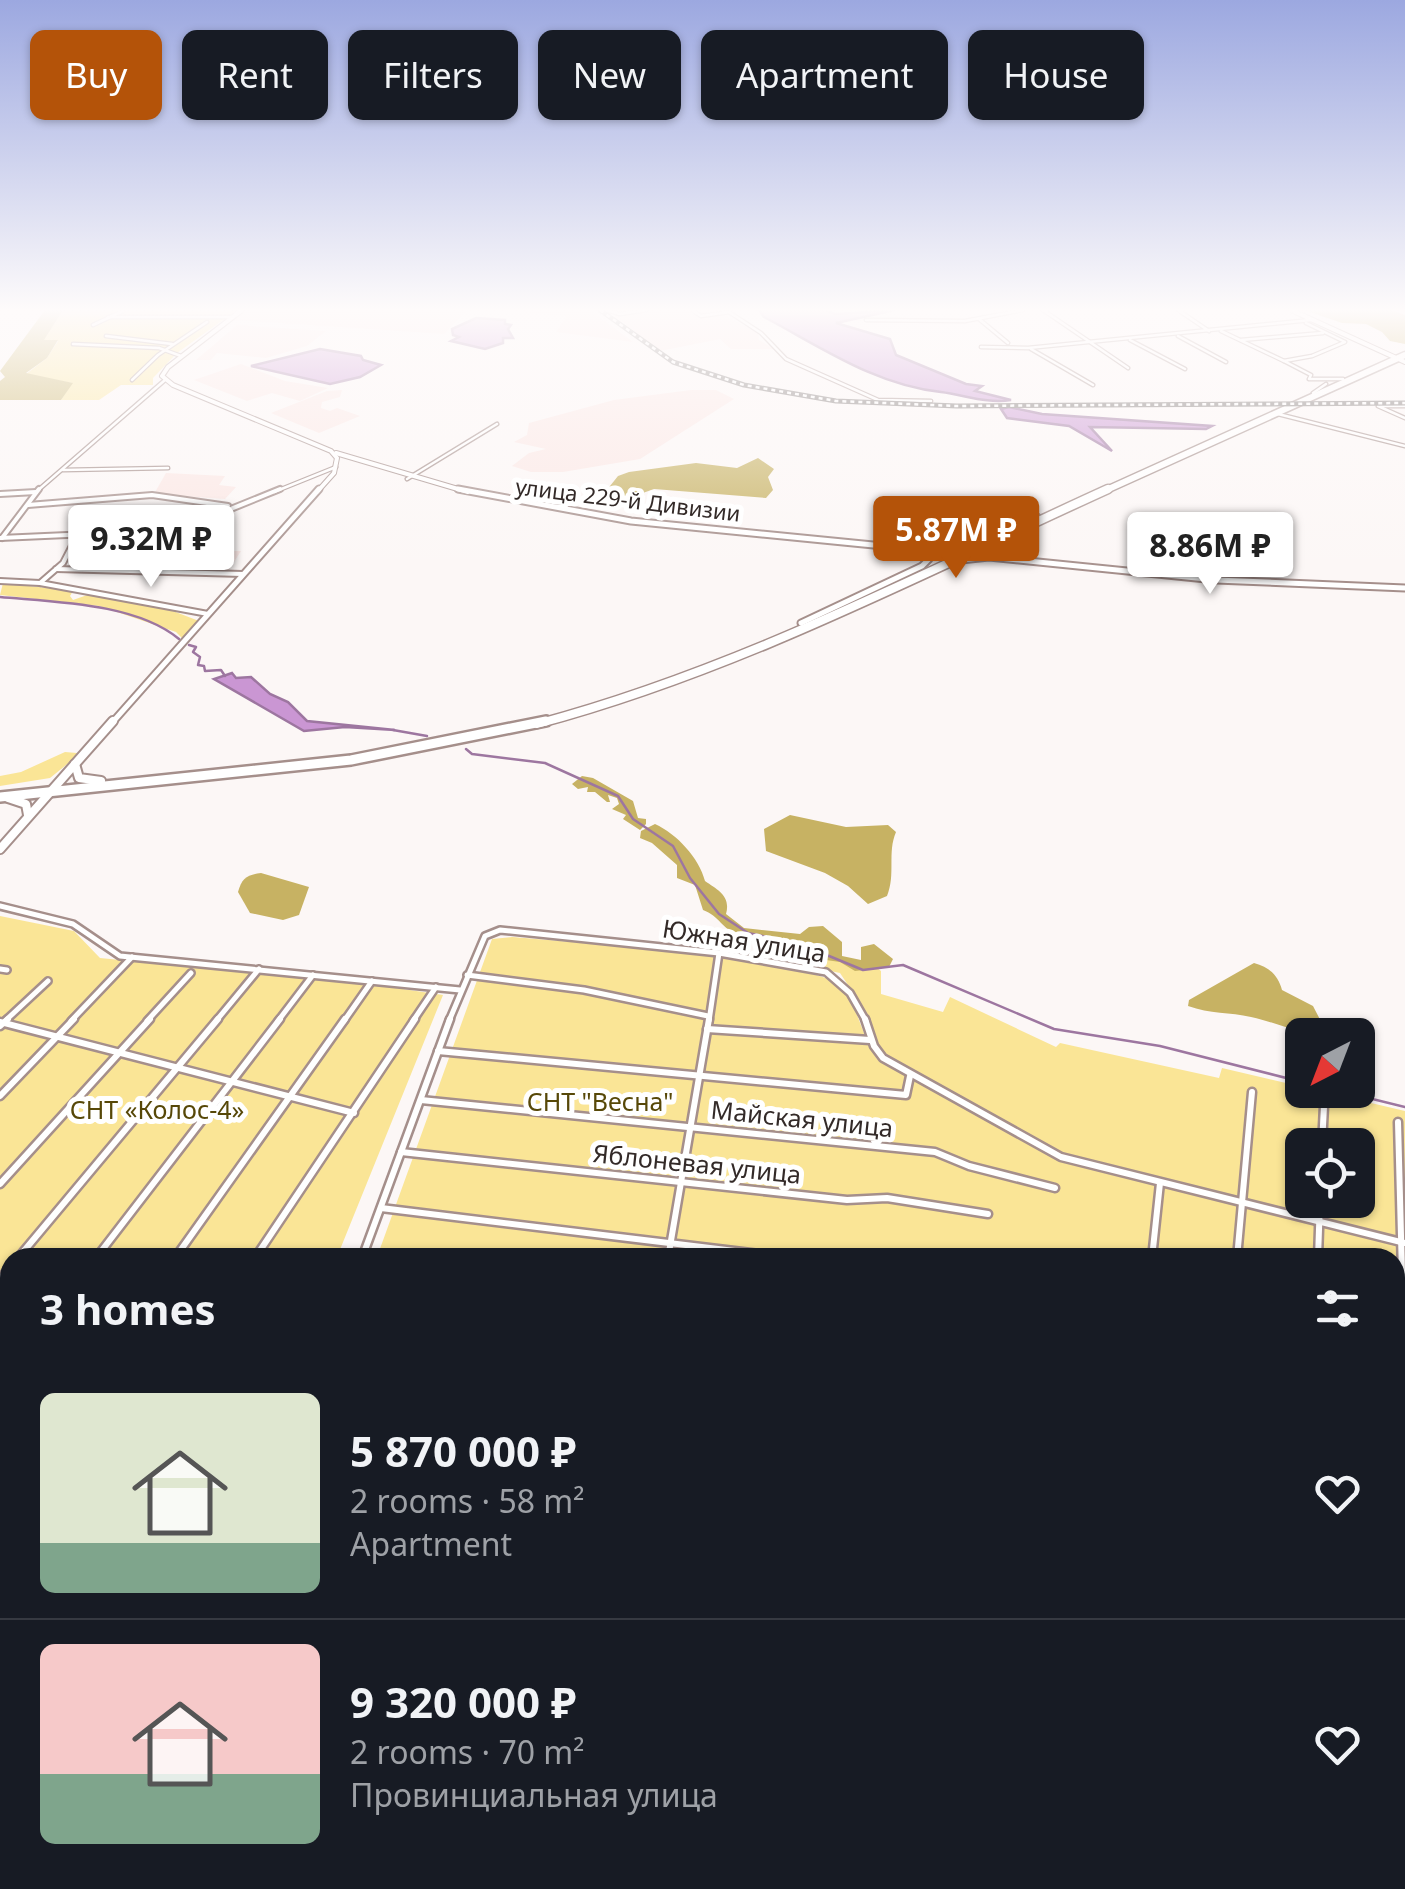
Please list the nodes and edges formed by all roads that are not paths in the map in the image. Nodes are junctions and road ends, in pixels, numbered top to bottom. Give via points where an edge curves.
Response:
1 (147, 398) edge
2 (207, 398) edge
3 (874, 398) edge
4 (1299, 398) edge
5 (1312, 398) edge
6 (931, 401) dead end
7 (1405, 406) edge
8 (1278, 414) junction
9 (1405, 418) edge
10 (497, 424) dead end
11 (1405, 446) edge
12 (331, 451) junction
13 (358, 461) junction
14 (337, 463) junction
15 (168, 468) dead end
16 (60, 470) junction
17 (407, 479) junction
18 (36, 492) junction
19 (0, 494) edge
20 (1091, 498) junction
21 (28, 505) junction
22 (231, 506) junction
23 (1037, 517) junction
24 (77, 536) junction
25 (1, 538) edge
26 (899, 547) junction
27 (1018, 560) junction
28 (56, 569) junction
29 (247, 574) junction
30 (0, 581) edge
31 (40, 582) junction
32 (894, 587) junction
33 (1405, 588) edge
34 (211, 614) junction
35 (802, 623) junction
36 (75, 764) junction
37 (101, 781) junction
38 (52, 789) junction
39 (1, 795) edge
40 (25, 821) junction
41 (0, 849) edge
42 (0, 906) edge
43 (719, 953) junction
44 (132, 957) junction
45 (259, 969) junction
46 (191, 972) dead end
47 (314, 975) junction
48 (467, 975) junction
49 (48, 981) dead end
50 (372, 981) junction
51 (436, 987) junction
52 (460, 990) junction
53 (708, 1016) junction
54 (1, 1024) edge
55 (707, 1029) junction
56 (54, 1037) junction
57 (870, 1040) junction
58 (120, 1050) junction
59 (438, 1050) junction
60 (178, 1066) junction
61 (702, 1076) junction
62 (910, 1076) junction
63 (233, 1080) junction
64 (1252, 1092) dead end
65 (0, 1096) edge
66 (291, 1097) junction
67 (420, 1100) junction
68 (354, 1113) junction
69 (1398, 1122) dead end
70 (693, 1129) junction
71 (401, 1152) junction
72 (682, 1183) junction
73 (1160, 1183) junction
74 (0, 1184) edge
75 (1055, 1188) dead end
76 (1242, 1204) junction
77 (381, 1208) junction
78 (988, 1214) dead end
79 (1320, 1218) edge
80 (1320, 1223) junction
81 (671, 1243) junction
82 (1404, 1243) edge
83 (26, 1248) edge
84 (104, 1248) edge
85 (182, 1248) edge
86 (262, 1248) edge
87 (366, 1248) edge
88 (670, 1248) edge
89 (711, 1248) edge
90 (1153, 1248) edge
91 (1237, 1248) edge
92 (1319, 1248) edge

1 - 16 street
2 - 12 street, улица 229-й Дивизии
3 - 6 street
4 - 23 highway
5 - 8 highway
7 - 9 street via 1378,406
8 - 11 street
8 - 20 highway
10 - 17 street
12 - 13 street, улица 229-й Дивизии
12 - 14 street
13 - 14 street
13 - 17 street, улица 229-й Дивизии
14 - 22 street
14 - 29 street via 330,480
15 - 16 street
16 - 18 street
17 - 26 street, улица 229-й Дивизии via 558,511
18 - 19 street
18 - 21 street
20 - 27 street via 991,548
20 - 32 highway
21 - 22 street via 152,495
21 - 25 street
22 - 24 street via 179,530
23 - 26 street, улица 229-й Дивизии via 952,550
23 - 35 highway
24 - 25 street
24 - 28 street
26 - 35 street via 930,559
27 - 32 street via 970,558
27 - 33 street via 1216,580
28 - 29 street
28 - 31 street
29 - 34 street
30 - 31 street
31 - 34 street
32 - 38 highway via 688,678 520,729 312,765
34 - 36 street
35 - 37 highway via 648,686 502,728 351,754
36 - 37 street via 79,778
36 - 38 street
37 - 38 highway
38 - 39 highway
38 - 40 street
39 - 40 street via 28,806
40 - 41 street
42 - 44 street via 71,923 105,952
43 - 48 street, Южная улица via 500,930 485,936
43 - 53 street
43 - 57 street, Южная улица via 839,979 866,1018
44 - 45 street
44 - 56 street
45 - 47 street
45 - 60 street
46 - 58 street
47 - 50 street
47 - 63 street
48 - 52 street
48 - 53 street via 594,991
49 - 54 street
50 - 51 street
50 - 66 street
51 - 52 street
51 - 68 street
52 - 59 street
53 - 55 street
54 - 56 street
55 - 57 street
55 - 61 street
56 - 58 street
56 - 65 street
57 - 62 street, Южная улица
58 - 60 street
58 - 74 street
59 - 61 street
59 - 67 street
60 - 63 street
60 - 83 street
61 - 62 street via 906,1095
61 - 70 street
62 - 73 street, Южная улица via 1061,1157
63 - 66 street
63 - 84 street
64 - 76 street
66 - 68 street
66 - 85 street
67 - 70 street, Майская улица
67 - 71 street
68 - 86 street
69 - 82 street
70 - 72 street
70 - 75 street, Майская улица via 935,1152
71 - 72 street, Яблоневая улица
71 - 77 street
72 - 78 street, Яблоневая улица via 887,1198
72 - 81 street
73 - 76 street, Южная улица
73 - 90 street
76 - 80 street, Южная улица
76 - 91 street
77 - 81 street
77 - 87 street
79 - 80 street
80 - 82 street, Южная улица
80 - 92 street
81 - 88 street
81 - 89 street

